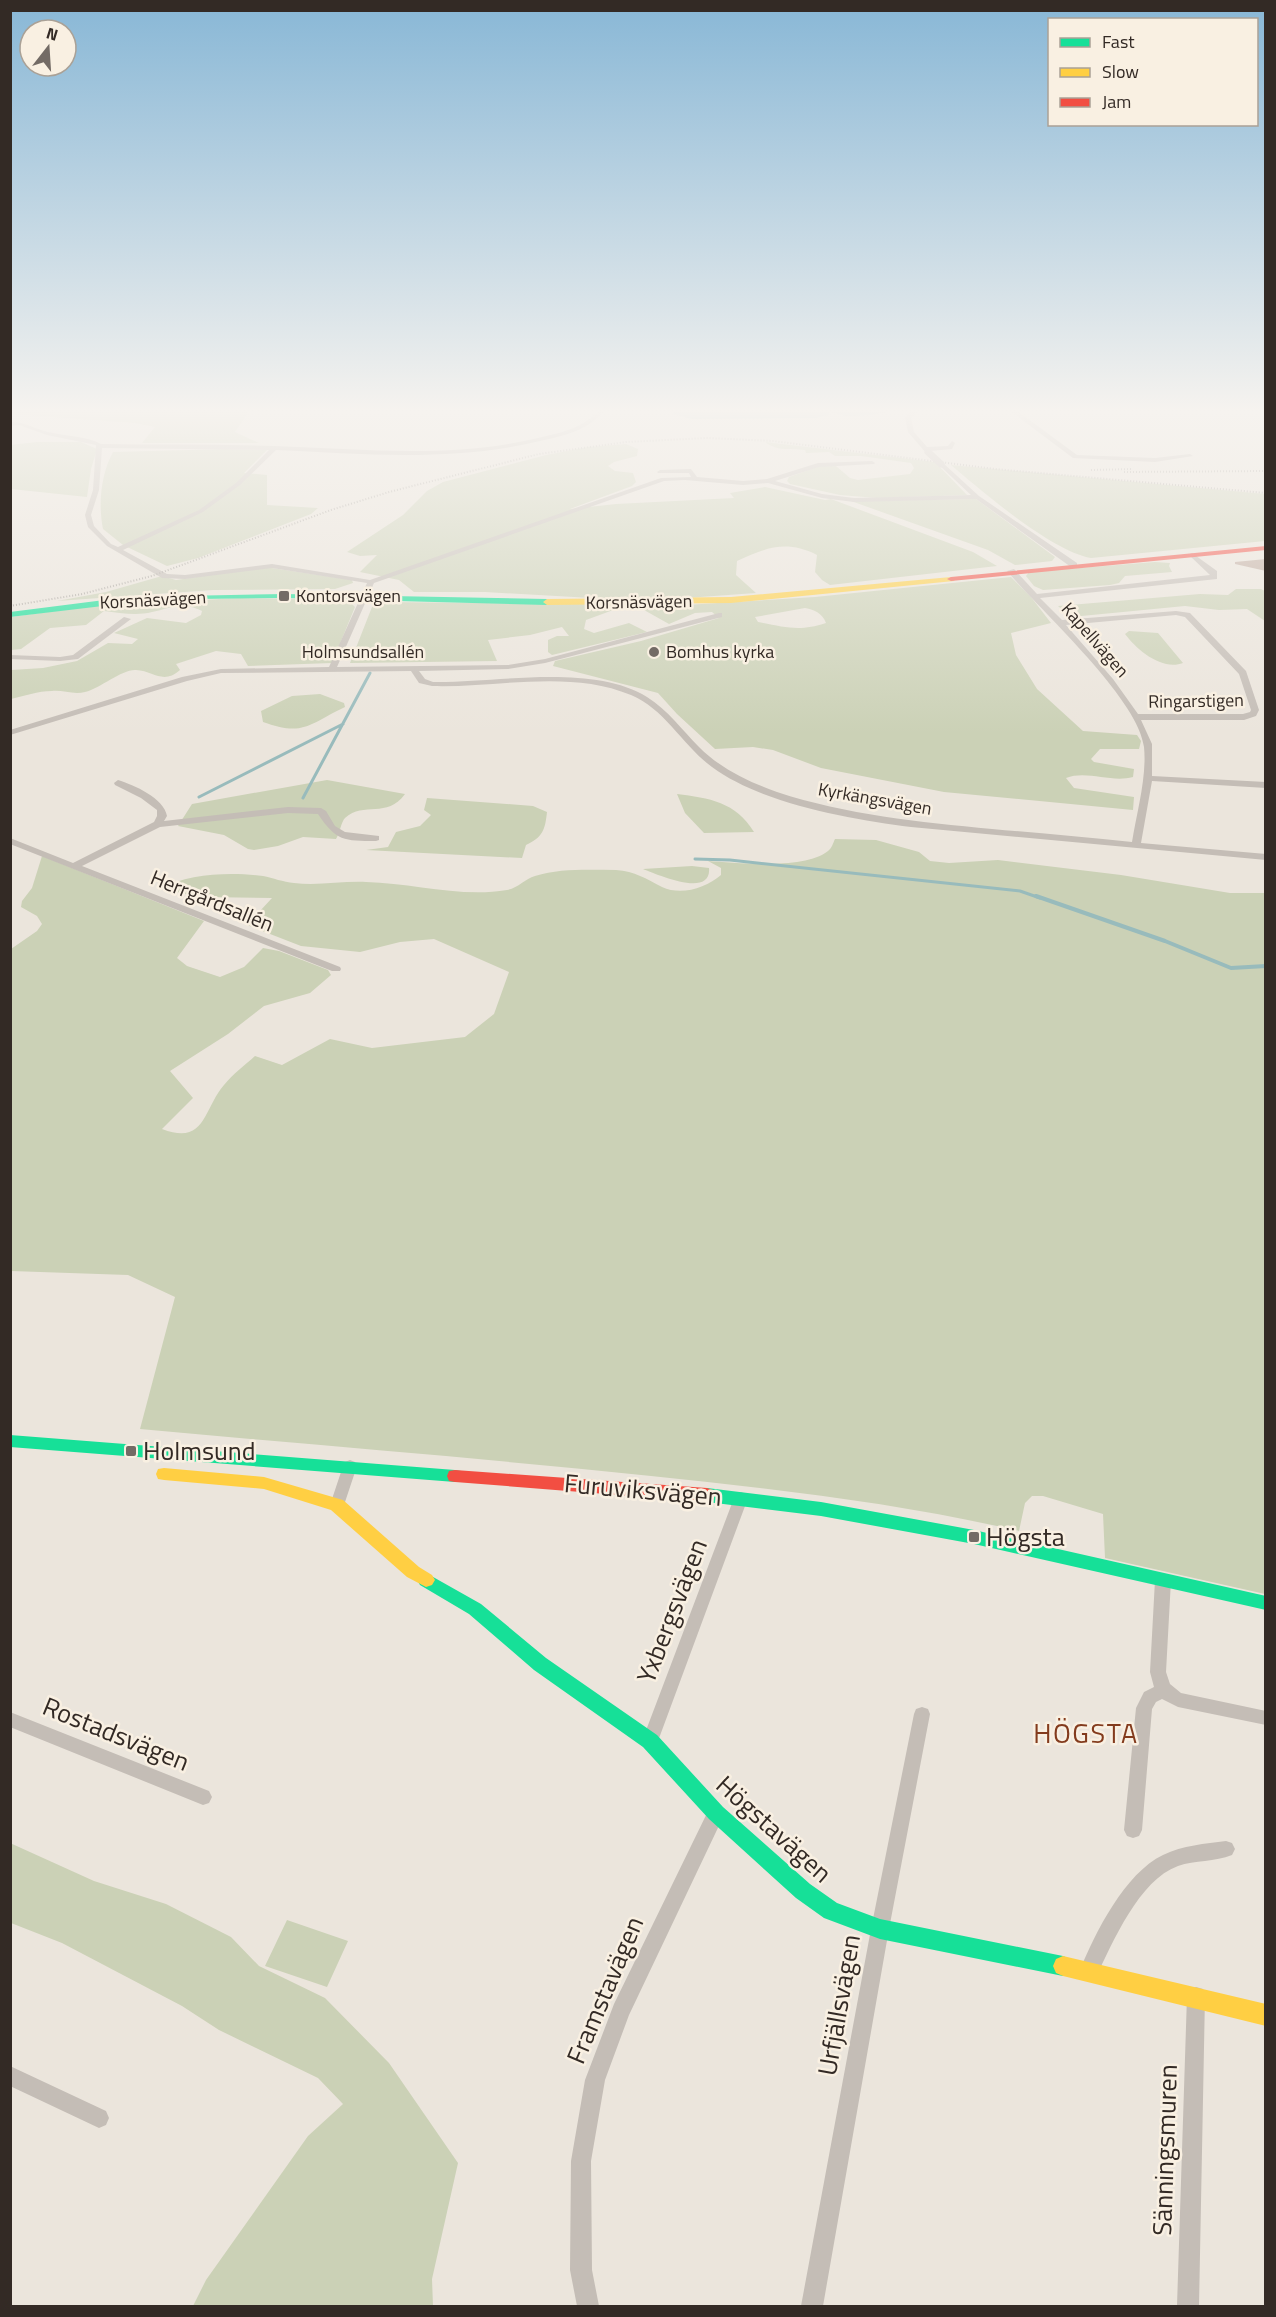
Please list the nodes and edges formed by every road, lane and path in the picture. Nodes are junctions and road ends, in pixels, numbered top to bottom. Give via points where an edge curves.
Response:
1 (88, 518) edge
2 (186, 518) edge
3 (552, 518) edge
4 (1007, 518) edge
5 (1266, 548) edge
6 (117, 550) junction
7 (1192, 555) junction
8 (1074, 565) junction
9 (1011, 571) junction
10 (371, 582) junction
11 (1035, 596) junction
12 (363, 598) junction
13 (10, 615) edge
14 (719, 615) dead end
15 (127, 619) dead end
16 (1058, 623) junction
17 (10, 657) edge
18 (333, 668) junction
19 (414, 669) junction
20 (1137, 717) junction
21 (10, 733) edge
22 (1146, 778) junction
23 (118, 783) dead end
24 (1266, 785) edge
25 (158, 824) junction
26 (376, 838) dead end
27 (10, 841) edge
28 (1136, 845) junction
29 (1266, 856) edge
30 (76, 865) junction
31 (336, 969) dead end
32 (10, 1441) edge
33 (350, 1466) junction
34 (164, 1474) dead end
35 (741, 1498) junction
36 (337, 1505) junction
37 (1163, 1580) junction
38 (1266, 1603) edge
39 (1164, 1690) junction
40 (922, 1714) dead end
41 (1266, 1718) edge
42 (10, 1719) edge
43 (650, 1741) junction
44 (203, 1797) dead end
45 (716, 1813) junction
46 (1133, 1830) dead end
47 (1226, 1849) dead end
48 (880, 1929) junction
49 (1089, 1970) junction
50 (1196, 1996) junction
51 (1266, 2015) edge
52 (10, 2076) edge
53 (99, 2118) dead end
54 (588, 2307) edge
55 (812, 2307) edge
56 (1188, 2307) edge

1 - 6 street via 98,536
2 - 6 street
3 - 10 street
4 - 8 street
5 - 7 street, Korsnäsvägen
6 - 10 street via 169,577 267,566
7 - 8 street, Korsnäsvägen
7 - 11 street, Kapellvägen via 1214,577
8 - 9 street, Korsnäsvägen
9 - 11 street, Kapellvägen
9 - 12 street, Korsnäsvägen via 798,595 686,602
10 - 12 street
11 - 16 street, Kapellvägen
12 - 13 street, Korsnäsvägen via 139,599
12 - 18 street
14 - 19 street, Holmsundsallén via 524,665
15 - 17 street via 75,657
16 - 20 street, Kapellvägen
16 - 20 street, Ringarstigen via 1187,615 1243,672 1255,710 1244,717
18 - 19 street, Holmsundsallén
18 - 21 street, Holmsundsallén via 208,674
19 - 28 street, Kyrkängsvägen via 422,681 432,684 562,680 625,690 653,704 702,755 724,771 777,795 833,811 902,823
20 - 22 street, Kapellvägen via 1148,744
22 - 24 street
22 - 28 street, Kapellvägen
23 - 25 street via 161,809
25 - 26 street via 308,809 321,811 339,833
25 - 30 street
27 - 30 street, Herrgårdsallén
28 - 29 street, Kyrkängsvägen
30 - 31 street, Herrgårdsallén
32 - 33 street, Furuviksvägen
33 - 35 street, Furuviksvägen
33 - 36 street
34 - 36 street, Högstavägen via 264,1483
35 - 37 street, Furuviksvägen via 964,1535
35 - 43 street, Yxbergsvägen
36 - 43 street, Högstavägen via 412,1572 475,1609 540,1664
37 - 38 street, Furuviksvägen
37 - 39 street via 1158,1672
39 - 41 street via 1178,1700
39 - 46 street via 1150,1697 1144,1708
40 - 48 street, Urfjällsvägen
42 - 44 street, Rostadsvägen
43 - 45 street, Högstavägen
45 - 48 street, Högstavägen via 816,1901 848,1919
45 - 54 street, Framstavägen via 621,2012 595,2080 581,2161 581,2270
47 - 49 street via 1188,1855 1159,1867 1129,1901
48 - 49 street, Högstavägen
48 - 55 street, Urfjällsvägen
49 - 50 street, Högstavägen
50 - 51 street, Högstavägen
50 - 56 street, Sänningsmuren
52 - 53 street

